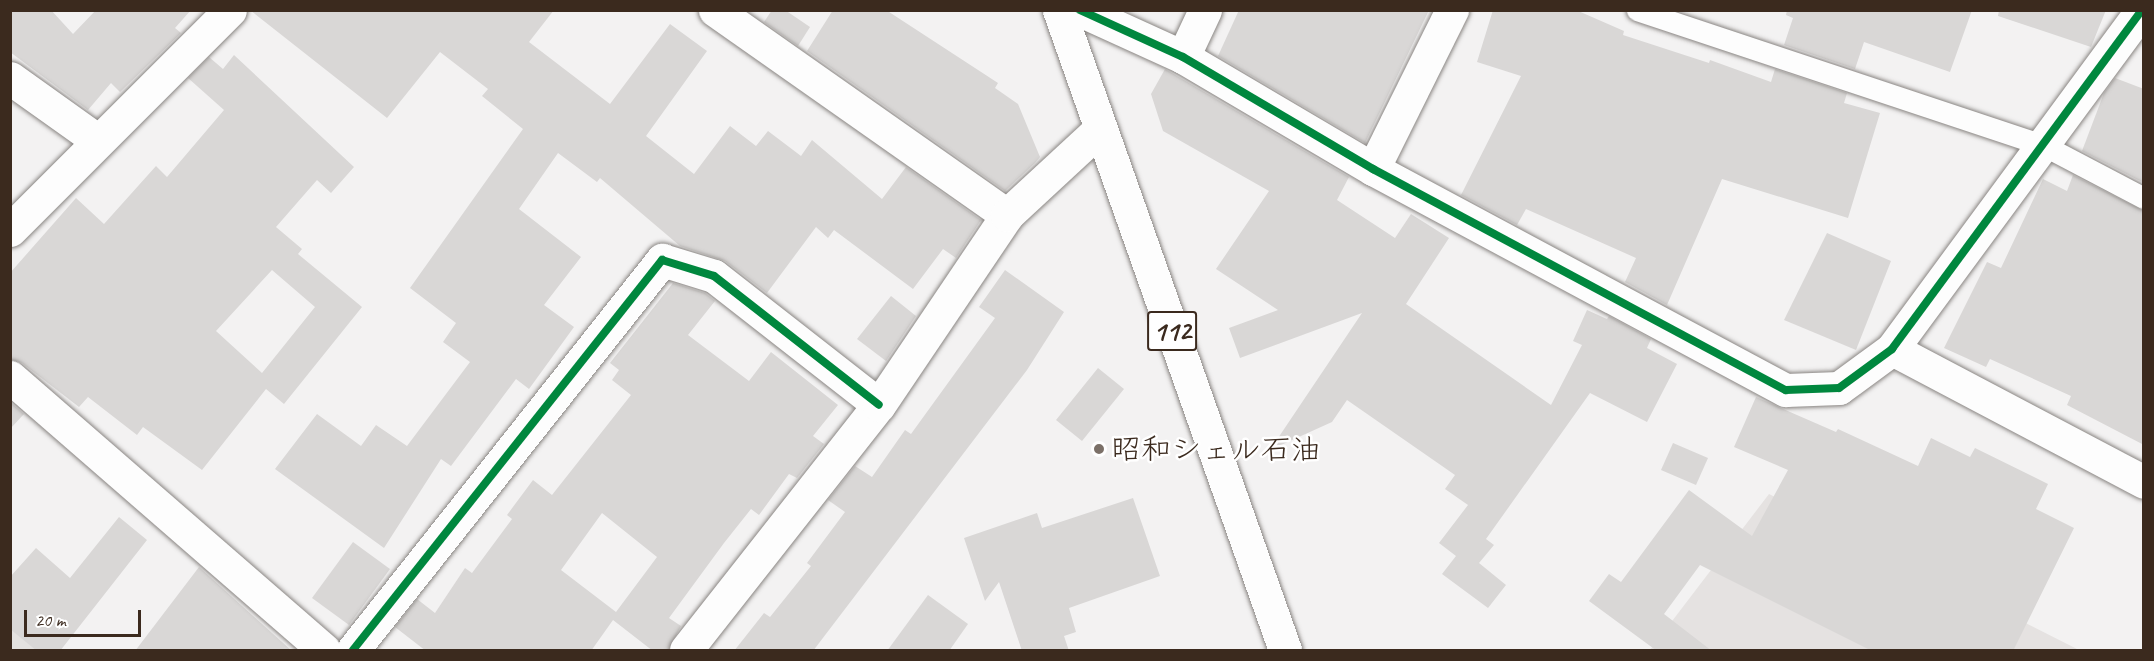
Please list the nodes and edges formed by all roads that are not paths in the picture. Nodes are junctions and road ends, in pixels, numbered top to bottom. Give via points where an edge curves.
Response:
1 (230, 10) edge
2 (715, 10) edge
3 (1059, 10) edge
4 (1080, 10) edge
5 (1205, 10) edge
6 (1452, 10) edge
7 (1636, 10) edge
8 (2142, 10) edge
9 (1183, 57) junction
10 (10, 78) edge
11 (1100, 129) junction
12 (98, 140) junction
13 (2043, 145) junction
14 (1373, 169) junction
15 (2144, 198) edge
16 (1006, 215) junction
17 (10, 230) edge
18 (1892, 349) junction
19 (10, 377) edge
20 (879, 405) junction
21 (2144, 482) edge
22 (324, 651) edge
23 (353, 651) edge
24 (686, 651) edge
25 (1285, 651) edge

1 - 12 main road
2 - 16 main road
3 - 11 main road, 112
4 - 9 main road
5 - 9 main road
6 - 14 main road
7 - 13 lane
8 - 13 main road
9 - 14 main road
10 - 12 main road
11 - 16 main road
11 - 25 main road, 112
12 - 17 main road
13 - 15 lane
13 - 18 main road
14 - 18 main road via 1786,390 1839,388
16 - 20 main road
18 - 21 main road
19 - 22 main road
20 - 23 main road via 714,276 662,260
20 - 24 main road

